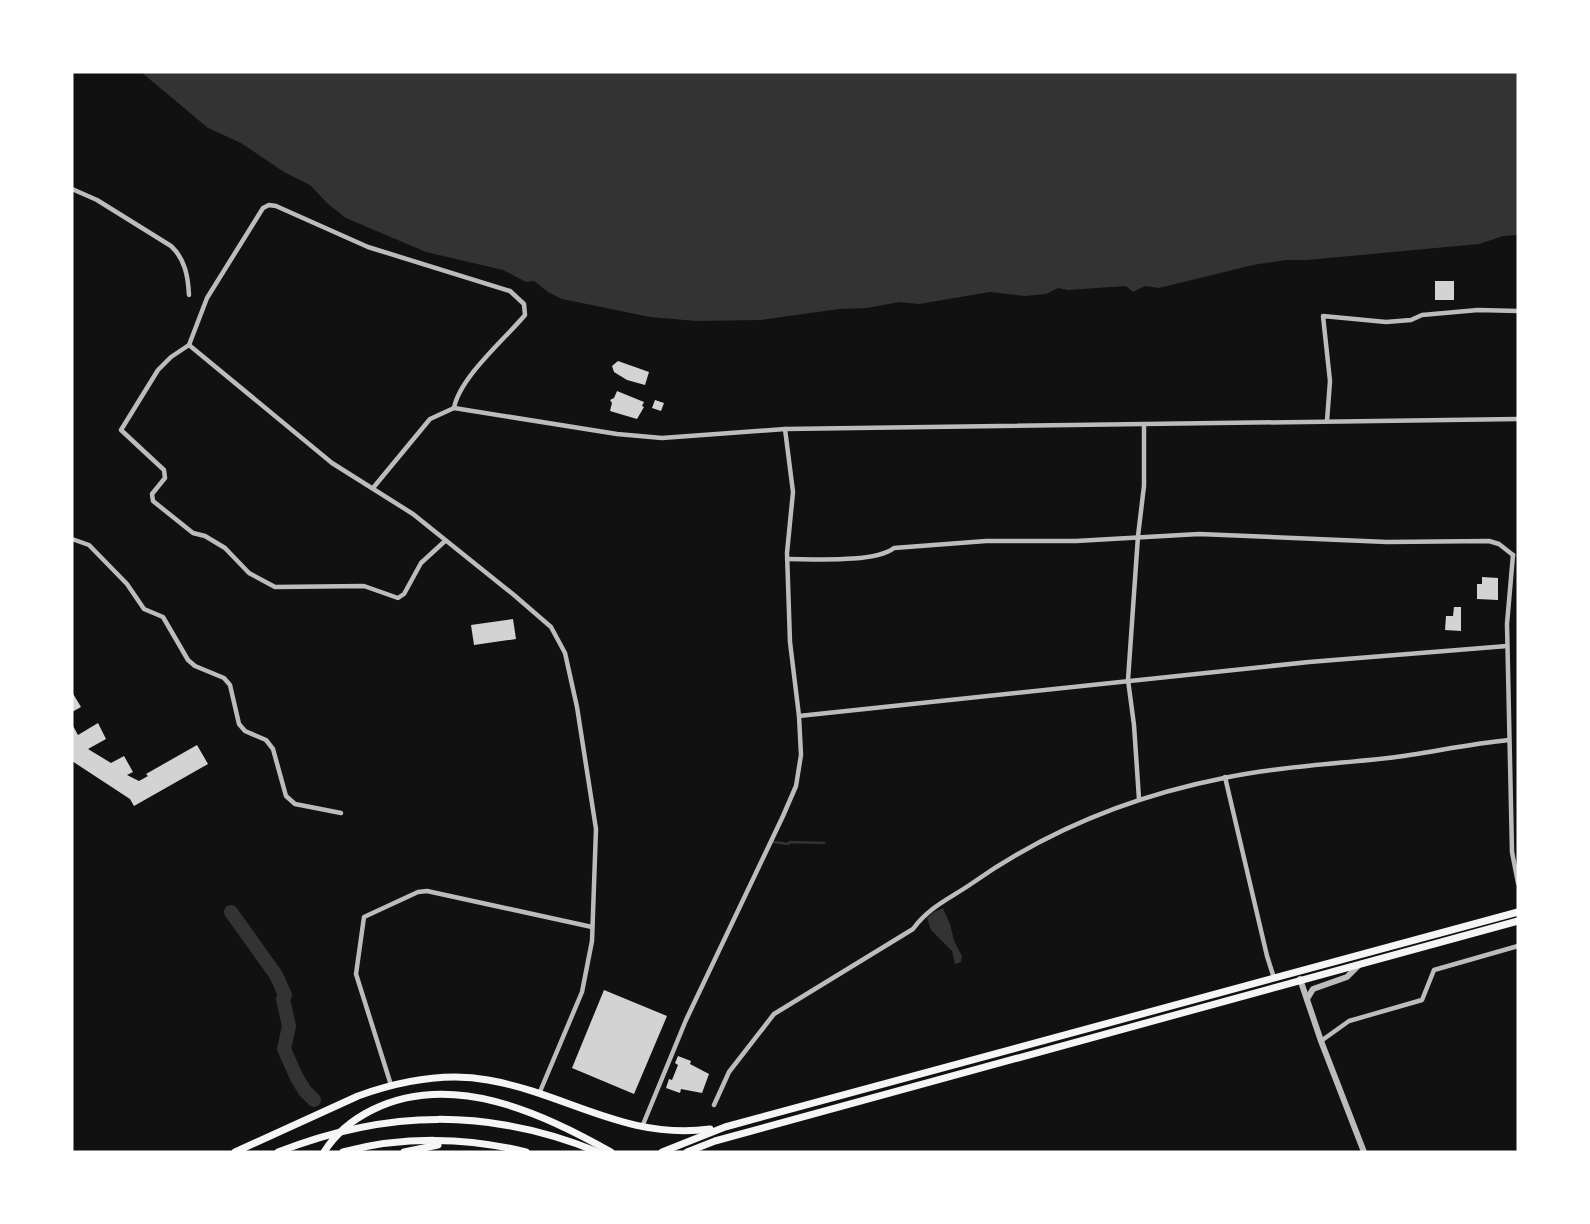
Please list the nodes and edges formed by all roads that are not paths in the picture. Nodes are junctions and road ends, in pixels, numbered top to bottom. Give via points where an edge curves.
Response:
1 (72, 189) edge
2 (190, 295) dead end
3 (1518, 311) edge
4 (189, 345) junction
5 (454, 408) junction
6 (1518, 419) edge
7 (1327, 421) junction
8 (1144, 425) junction
9 (785, 429) junction
10 (373, 488) junction
11 (1138, 536) junction
12 (72, 539) edge
13 (445, 541) junction
14 (1516, 555) edge
15 (787, 559) junction
16 (1507, 646) junction
17 (1128, 680) junction
18 (799, 716) junction
19 (1509, 740) junction
20 (1225, 777) junction
21 (1139, 799) junction
22 (341, 813) dead end
23 (1518, 875) edge
24 (1518, 883) edge
25 (1518, 912) edge
26 (1518, 921) edge
27 (592, 927) junction
28 (1518, 946) edge
29 (1361, 963) junction
30 (1299, 976) junction
31 (1274, 978) junction
32 (1307, 999) junction
33 (1321, 1041) junction
34 (391, 1085) junction
35 (539, 1094) junction
36 (714, 1105) dead end
37 (725, 1127) junction
38 (642, 1128) junction
39 (452, 1142) junction
40 (235, 1152) edge
41 (278, 1152) edge
42 (324, 1152) edge
43 (344, 1152) edge
44 (404, 1152) edge
45 (526, 1152) edge
46 (598, 1152) edge
47 (611, 1152) edge
48 (662, 1152) edge
49 (688, 1152) edge
50 (1364, 1152) edge

1 - 2 street via 178,252
3 - 7 street via 1466,311 1387,322 1323,316 1330,381
4 - 5 street via 217,280 263,208 276,206 368,247 510,291 524,304 525,315 491,349
4 - 10 street via 332,463
4 - 13 street via 158,370 121,430 164,470 165,478 152,494 153,501 193,533 225,548 249,573 275,587 364,586 398,598 421,563
5 - 9 street via 649,438
5 - 10 street via 430,419
6 - 7 street
7 - 8 street
8 - 9 street
8 - 11 street
9 - 15 street via 793,492
10 - 13 street
11 - 14 street via 1489,541
11 - 15 street via 986,541 894,548 886,554 848,558
11 - 17 street
12 - 22 street via 89,545 144,609 163,617 188,660 230,685 239,724 273,749 286,796 295,804
13 - 27 street via 551,628 565,653 596,829
14 - 16 street
15 - 18 street
16 - 17 street
16 - 19 street
17 - 18 street
17 - 21 street
18 - 38 street via 801,755 796,786 686,1020
19 - 20 street
19 - 23 street
20 - 21 street
20 - 31 street
21 - 36 street via 1059,832 1000,864 933,906 913,929 774,1014 729,1072
23 - 24 street
25 - 30 main road
26 - 29 main road
27 - 34 street via 427,891 364,917 356,974
27 - 35 street via 582,992
28 - 33 street via 1434,970 1422,1000 1349,1021
29 - 30 main road
29 - 32 street via 1348,977 1313,989
30 - 31 main road
30 - 32 street
30 - 49 main road
31 - 37 main road
32 - 33 street
33 - 50 street
34 - 35 main road via 456,1077
34 - 40 main road via 335,1105
35 - 38 main road
37 - 38 main road
37 - 48 main road
39 - 43 main road via 409,1140
39 - 44 main road
39 - 45 main road
41 - 46 main road via 353,1128 451,1118 522,1127
42 - 47 main road via 338,1133 382,1105 439,1094 489,1099 516,1108

